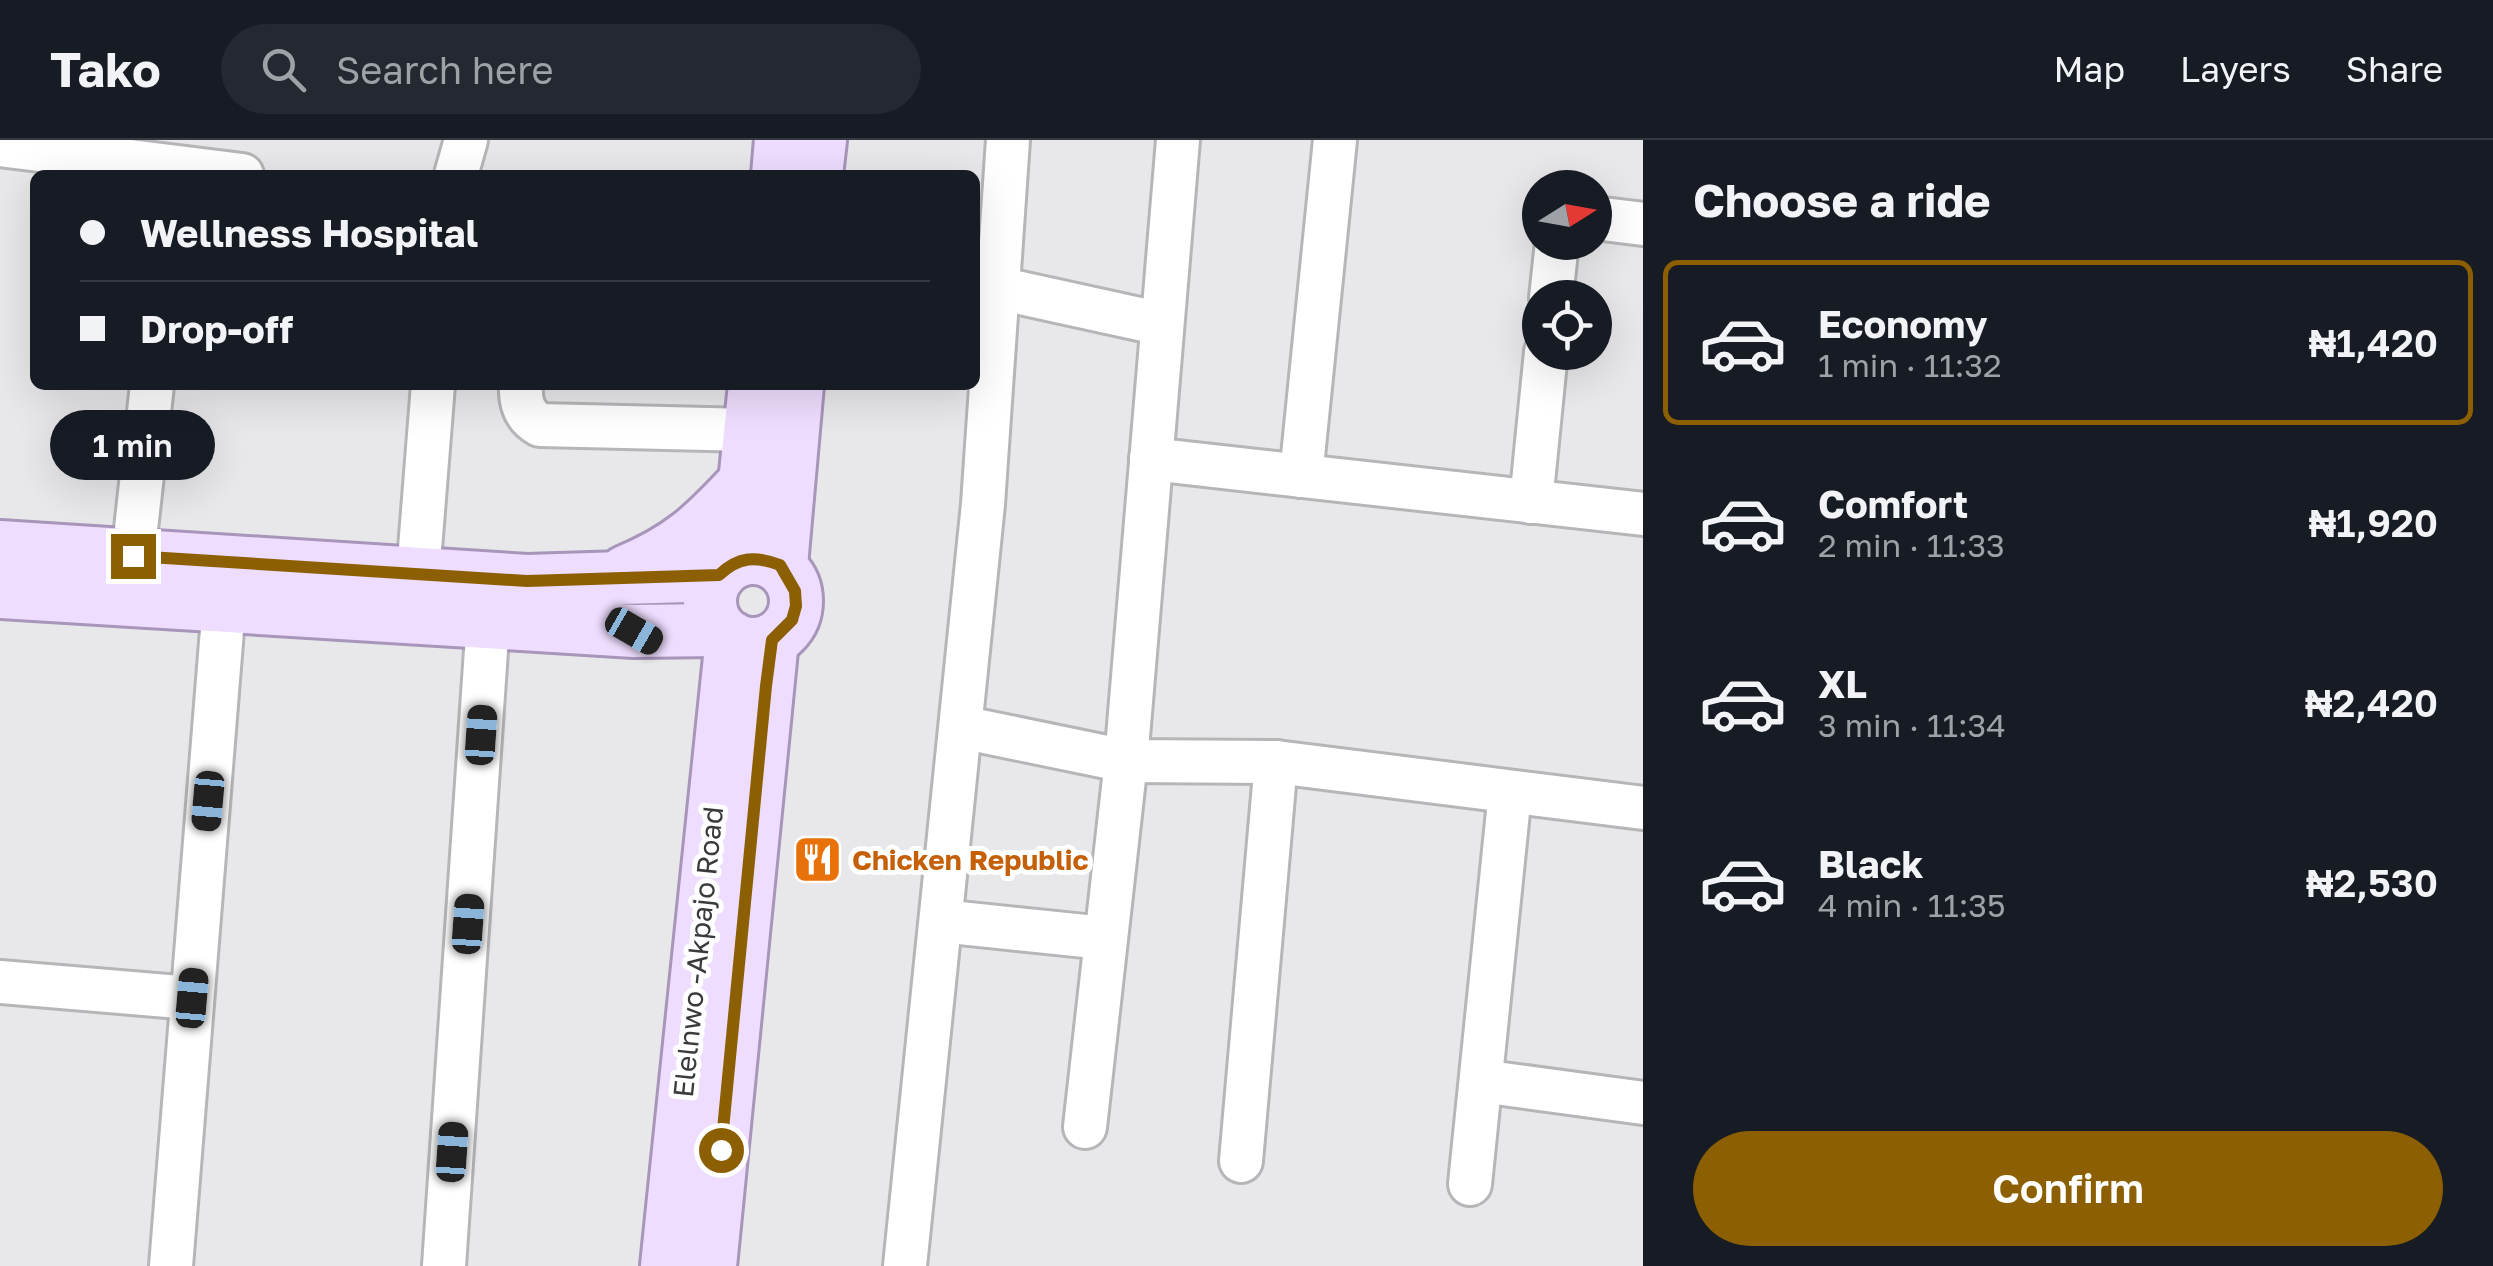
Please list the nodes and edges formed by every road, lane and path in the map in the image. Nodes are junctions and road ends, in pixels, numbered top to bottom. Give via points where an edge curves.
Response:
1 (466, 140) edge
2 (782, 140) edge
3 (820, 140) edge
4 (1008, 140) edge
5 (1178, 140) edge
6 (1335, 140) edge
7 (0, 145) edge
8 (170, 170) edge
9 (457, 170) edge
10 (779, 170) edge
11 (817, 170) edge
12 (1612, 220) edge
13 (1643, 224) edge
14 (986, 286) edge
15 (1162, 324) junction
16 (1544, 370) edge
17 (151, 390) edge
18 (433, 390) edge
19 (521, 390) edge
20 (796, 390) edge
21 (753, 407) edge
22 (1152, 459) junction
23 (1301, 476) junction
24 (745, 482) junction
25 (1531, 502) junction
26 (1643, 514) edge
27 (0, 546) edge
28 (133, 556) junction
29 (746, 567) junction
30 (418, 574) junction
31 (614, 577) junction
32 (0, 592) edge
33 (224, 605) junction
34 (488, 621) junction
35 (634, 631) junction
36 (741, 636) junction
37 (721, 722) junction
38 (962, 727) junction
39 (1126, 760) junction
40 (1276, 762) junction
41 (1510, 792) junction
42 (1643, 808) edge
43 (941, 920) junction
44 (1104, 938) junction
45 (0, 982) edge
46 (192, 998) junction
47 (1481, 1081) junction
48 (1643, 1103) edge
49 (1085, 1128) dead end
50 (1241, 1160) dead end
51 (1470, 1184) dead end
52 (171, 1266) edge
53 (444, 1266) edge
54 (667, 1266) edge
55 (710, 1266) edge
56 (905, 1266) edge

1 - 9 street
2 - 10 main road
3 - 11 main road
4 - 14 street
5 - 15 street
6 - 23 street
7 - 8 street
12 - 13 street
14 - 15 street
14 - 38 street via 983,504
15 - 22 street
16 - 25 street
17 - 28 street
18 - 30 street
19 - 21 street via 530,419 540,425
20 - 29 main road
21 - 24 main road
22 - 23 street
22 - 39 street
23 - 25 street
24 - 29 main road
24 - 31 main road via 675,549
25 - 26 street
27 - 28 main road
28 - 30 main road
29 - 31 main road
29 - 36 main road via 710,601
29 - 36 main road via 795,591 796,606 792,620
30 - 31 main road via 527,581
32 - 33 main road
33 - 34 main road
33 - 46 street
34 - 35 main road
34 - 53 street
35 - 36 main road
35 - 37 main road via 686,665
36 - 37 main road, Elelnwo -Akpajo Road
36 - 55 main road
37 - 54 main road, Elelnwo -Akpajo Road
38 - 39 street
38 - 43 street
39 - 40 street
39 - 44 street
40 - 41 street
40 - 50 street
41 - 42 street
41 - 47 street
43 - 44 street
43 - 56 street
44 - 49 street
45 - 46 street
46 - 52 street
47 - 48 street
47 - 51 street

